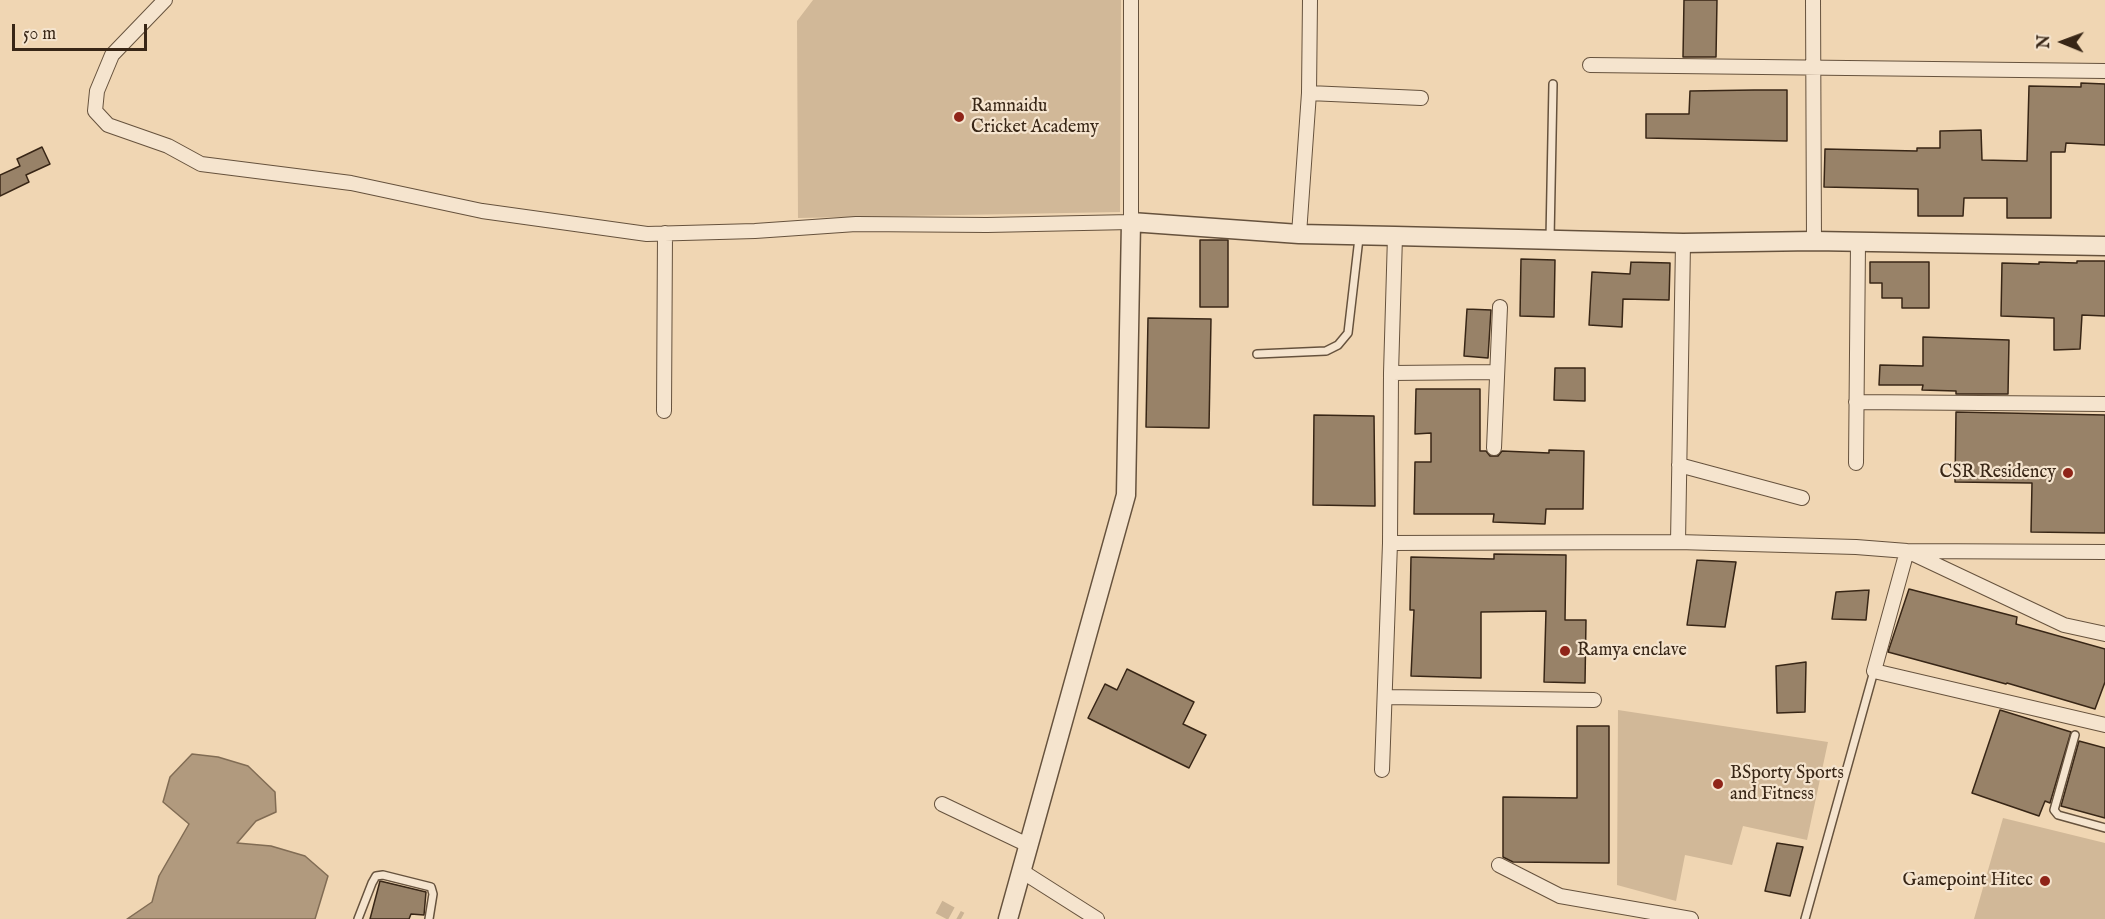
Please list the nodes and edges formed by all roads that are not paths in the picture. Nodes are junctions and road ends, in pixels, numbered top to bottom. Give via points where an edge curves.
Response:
1 (165, 0) edge
2 (1131, 0) edge
3 (1310, 0) edge
4 (1814, 0) edge
5 (1590, 65) dead end
6 (1812, 69) junction
7 (2105, 71) edge
8 (1553, 84) dead end
9 (1309, 93) junction
10 (1421, 98) dead end
11 (1131, 222) junction
12 (665, 233) junction
13 (1299, 234) junction
14 (1360, 235) junction
15 (1395, 236) junction
16 (1550, 239) junction
17 (1814, 241) junction
18 (1683, 243) junction
19 (1858, 243) junction
20 (2105, 246) edge
21 (1500, 308) dead end
22 (1257, 354) dead end
23 (1497, 372) junction
24 (1390, 373) junction
25 (1856, 402) junction
26 (2105, 404) edge
27 (664, 411) dead end
28 (1494, 448) dead end
29 (1856, 463) dead end
30 (1679, 465) junction
31 (1802, 498) dead end
32 (1678, 542) junction
33 (1390, 543) junction
34 (1907, 551) junction
35 (2105, 552) edge
36 (2105, 634) edge
37 (1874, 671) junction
38 (1386, 696) junction
39 (1594, 700) dead end
40 (2105, 725) edge
41 (2075, 735) dead end
42 (1382, 770) dead end
43 (942, 804) dead end
44 (2105, 828) edge
45 (1030, 846) junction
46 (1499, 866) dead end
47 (1023, 872) junction
48 (1078, 913) edge
49 (358, 919) edge
50 (429, 919) edge
51 (1008, 919) edge
52 (1098, 919) edge
53 (1684, 919) edge
54 (1805, 919) edge

1 - 12 street via 112,55 97,91 95,111 108,125 168,146 201,164 351,183 482,211 647,234
2 - 11 street
3 - 9 street
4 - 6 street
5 - 6 street
6 - 7 street
6 - 17 street
8 - 16 lane
9 - 10 street
9 - 13 street
11 - 12 street via 856,225
11 - 13 street
11 - 45 street via 1126,495
12 - 27 street
13 - 14 street
14 - 15 street
14 - 22 lane via 1348,333 1338,345 1326,351
15 - 16 street
15 - 24 street
16 - 18 street
17 - 18 street
17 - 19 street
18 - 30 street
19 - 20 street
19 - 25 street
21 - 23 street
23 - 24 street
23 - 28 street
24 - 33 street
25 - 26 street
25 - 29 street
30 - 31 street
30 - 32 street
32 - 33 street
32 - 34 street
33 - 38 street
34 - 35 street
34 - 36 street via 2064,625
34 - 37 street
37 - 40 street
37 - 54 lane
38 - 39 street
38 - 42 street
41 - 44 lane via 2054,810 2058,815
43 - 45 street
45 - 47 street
46 - 53 street via 1560,897
47 - 48 street
47 - 51 street
48 - 52 street
49 - 50 lane via 372,883 376,876 383,875 431,887

